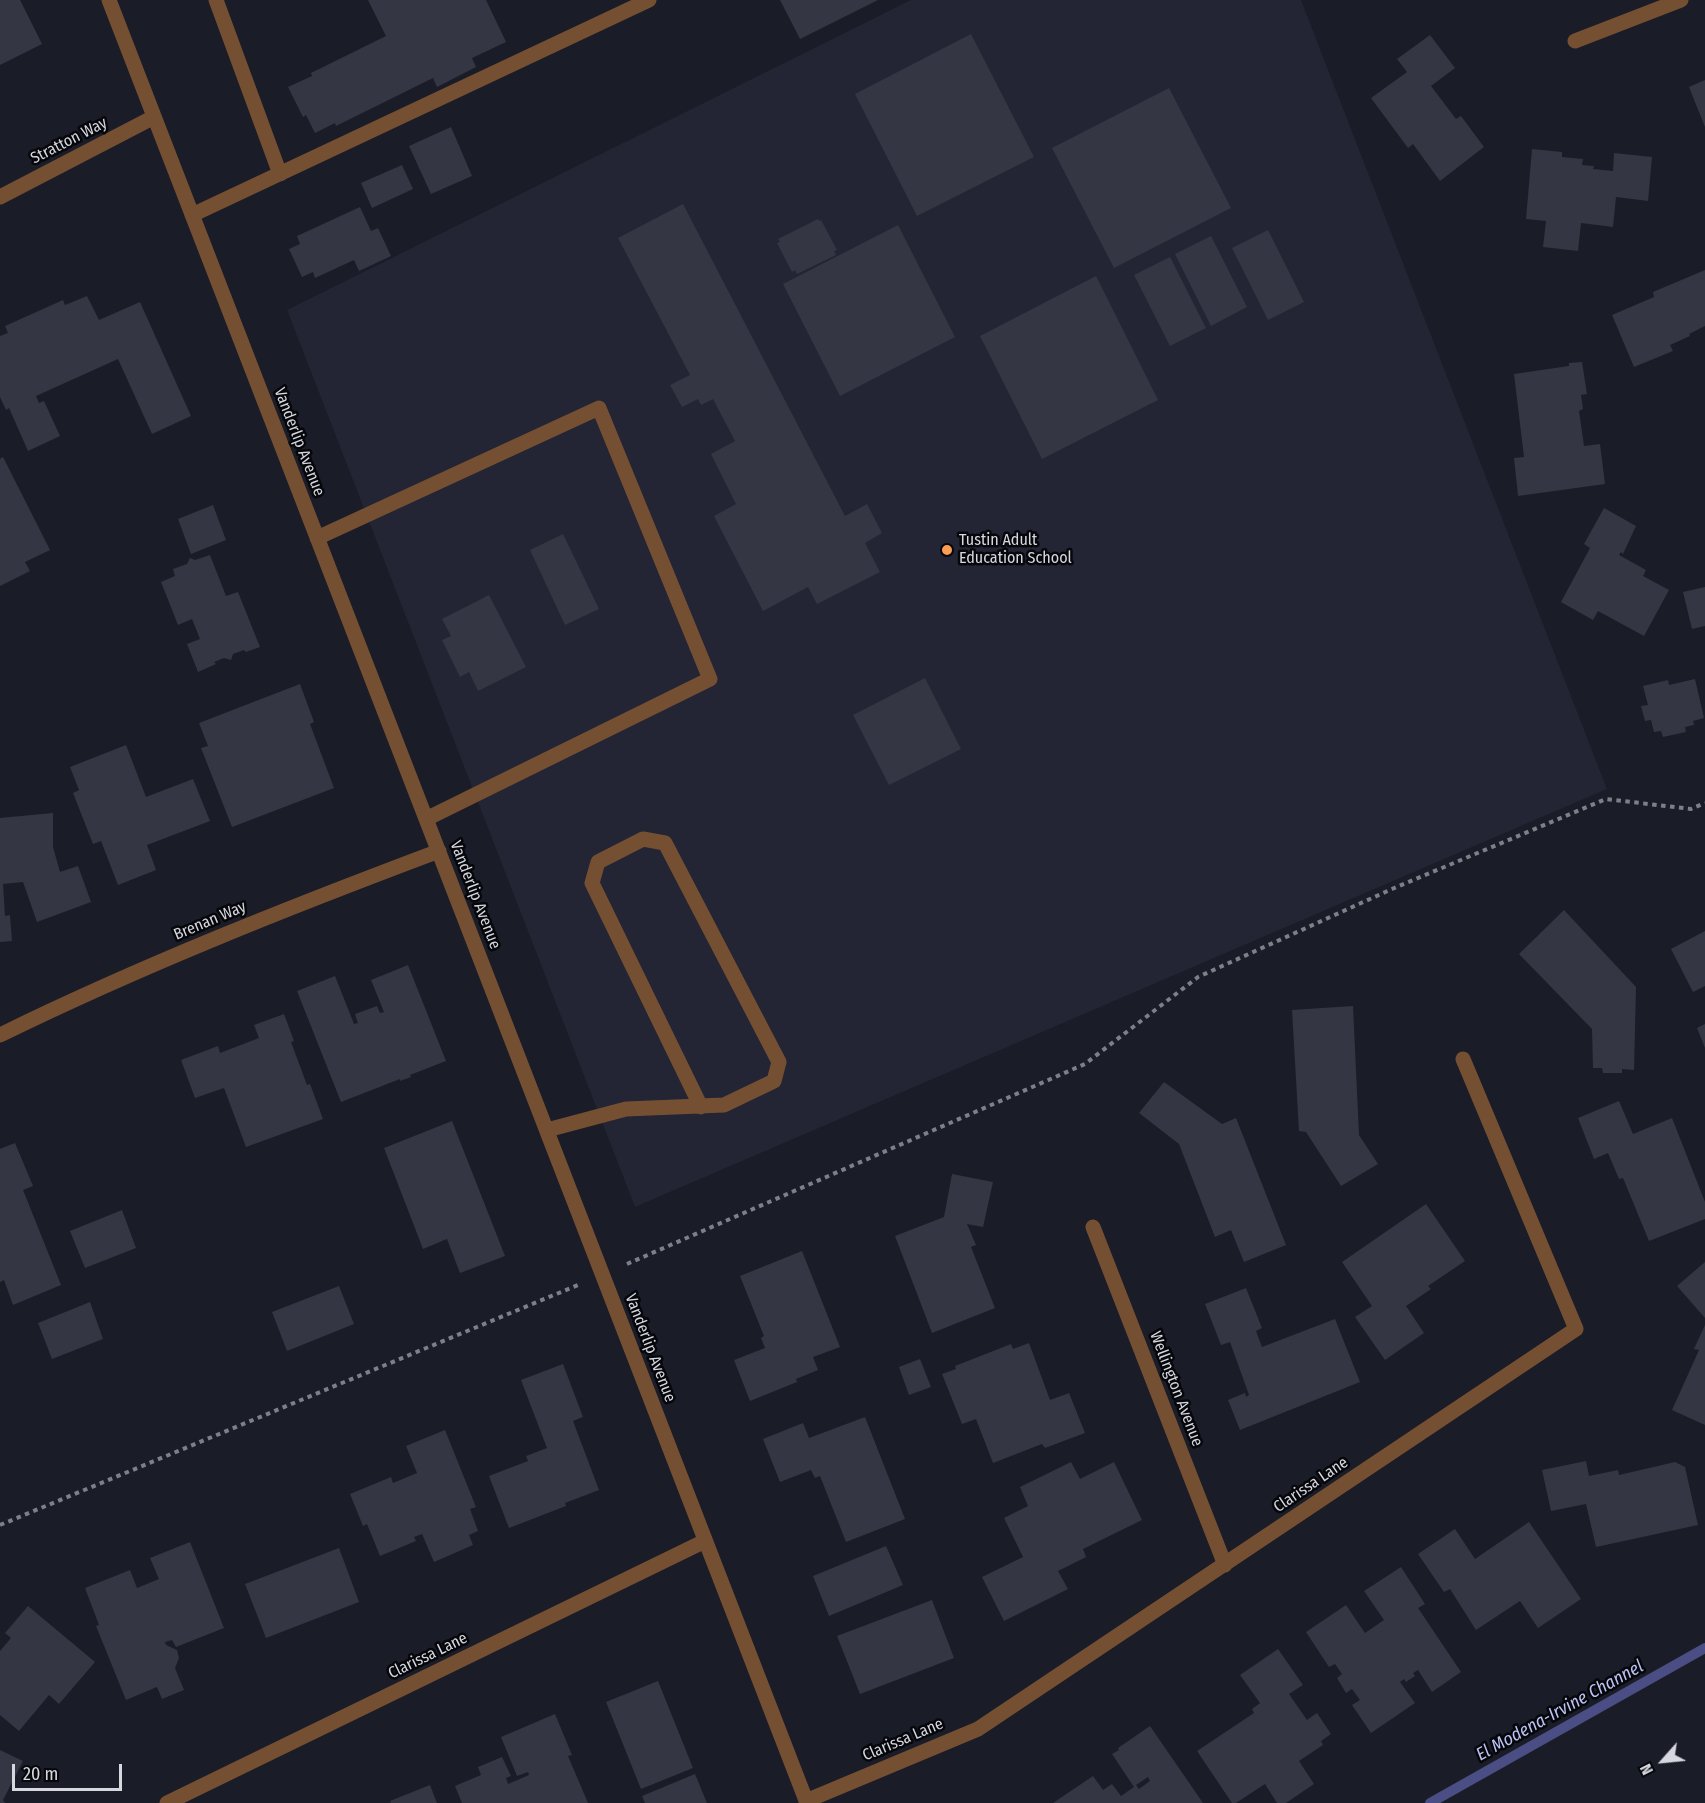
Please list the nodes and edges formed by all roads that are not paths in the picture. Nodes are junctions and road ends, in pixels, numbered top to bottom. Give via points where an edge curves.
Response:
1 (109, 0) edge
2 (216, 0) edge
3 (649, 0) edge
4 (1681, 0) edge
5 (1575, 41) dead end
6 (154, 117) junction
7 (280, 174) junction
8 (0, 197) edge
9 (192, 215) junction
10 (317, 538) junction
11 (426, 819) junction
12 (439, 851) junction
13 (0, 1035) edge
14 (1463, 1059) dead end
15 (701, 1107) junction
16 (547, 1130) junction
17 (1093, 1227) dead end
18 (705, 1540) junction
19 (1225, 1565) junction
20 (807, 1802) edge
21 (167, 1803) edge

1 - 6 street, Vanderlip Avenue
2 - 7 street
3 - 7 street
4 - 5 street
6 - 8 street, Stratton Way
6 - 9 street, Vanderlip Avenue
7 - 9 street
9 - 10 street, Vanderlip Avenue
10 - 11 street, Vanderlip Avenue
10 - 11 street via 599,408 710,679
11 - 12 street, Vanderlip Avenue
12 - 13 street, Brenan Way via 276,913 86,993
12 - 16 street, Vanderlip Avenue
14 - 19 street, Clarissa Lane via 1576,1329
15 - 15 street via 724,1105 774,1081 779,1062 665,843 643,839 598,862 592,883
15 - 16 street via 627,1109
16 - 18 street, Vanderlip Avenue
17 - 19 street, Wellington Avenue
18 - 20 street, Vanderlip Avenue
18 - 21 street, Clarissa Lane
19 - 20 street, Clarissa Lane via 978,1728

